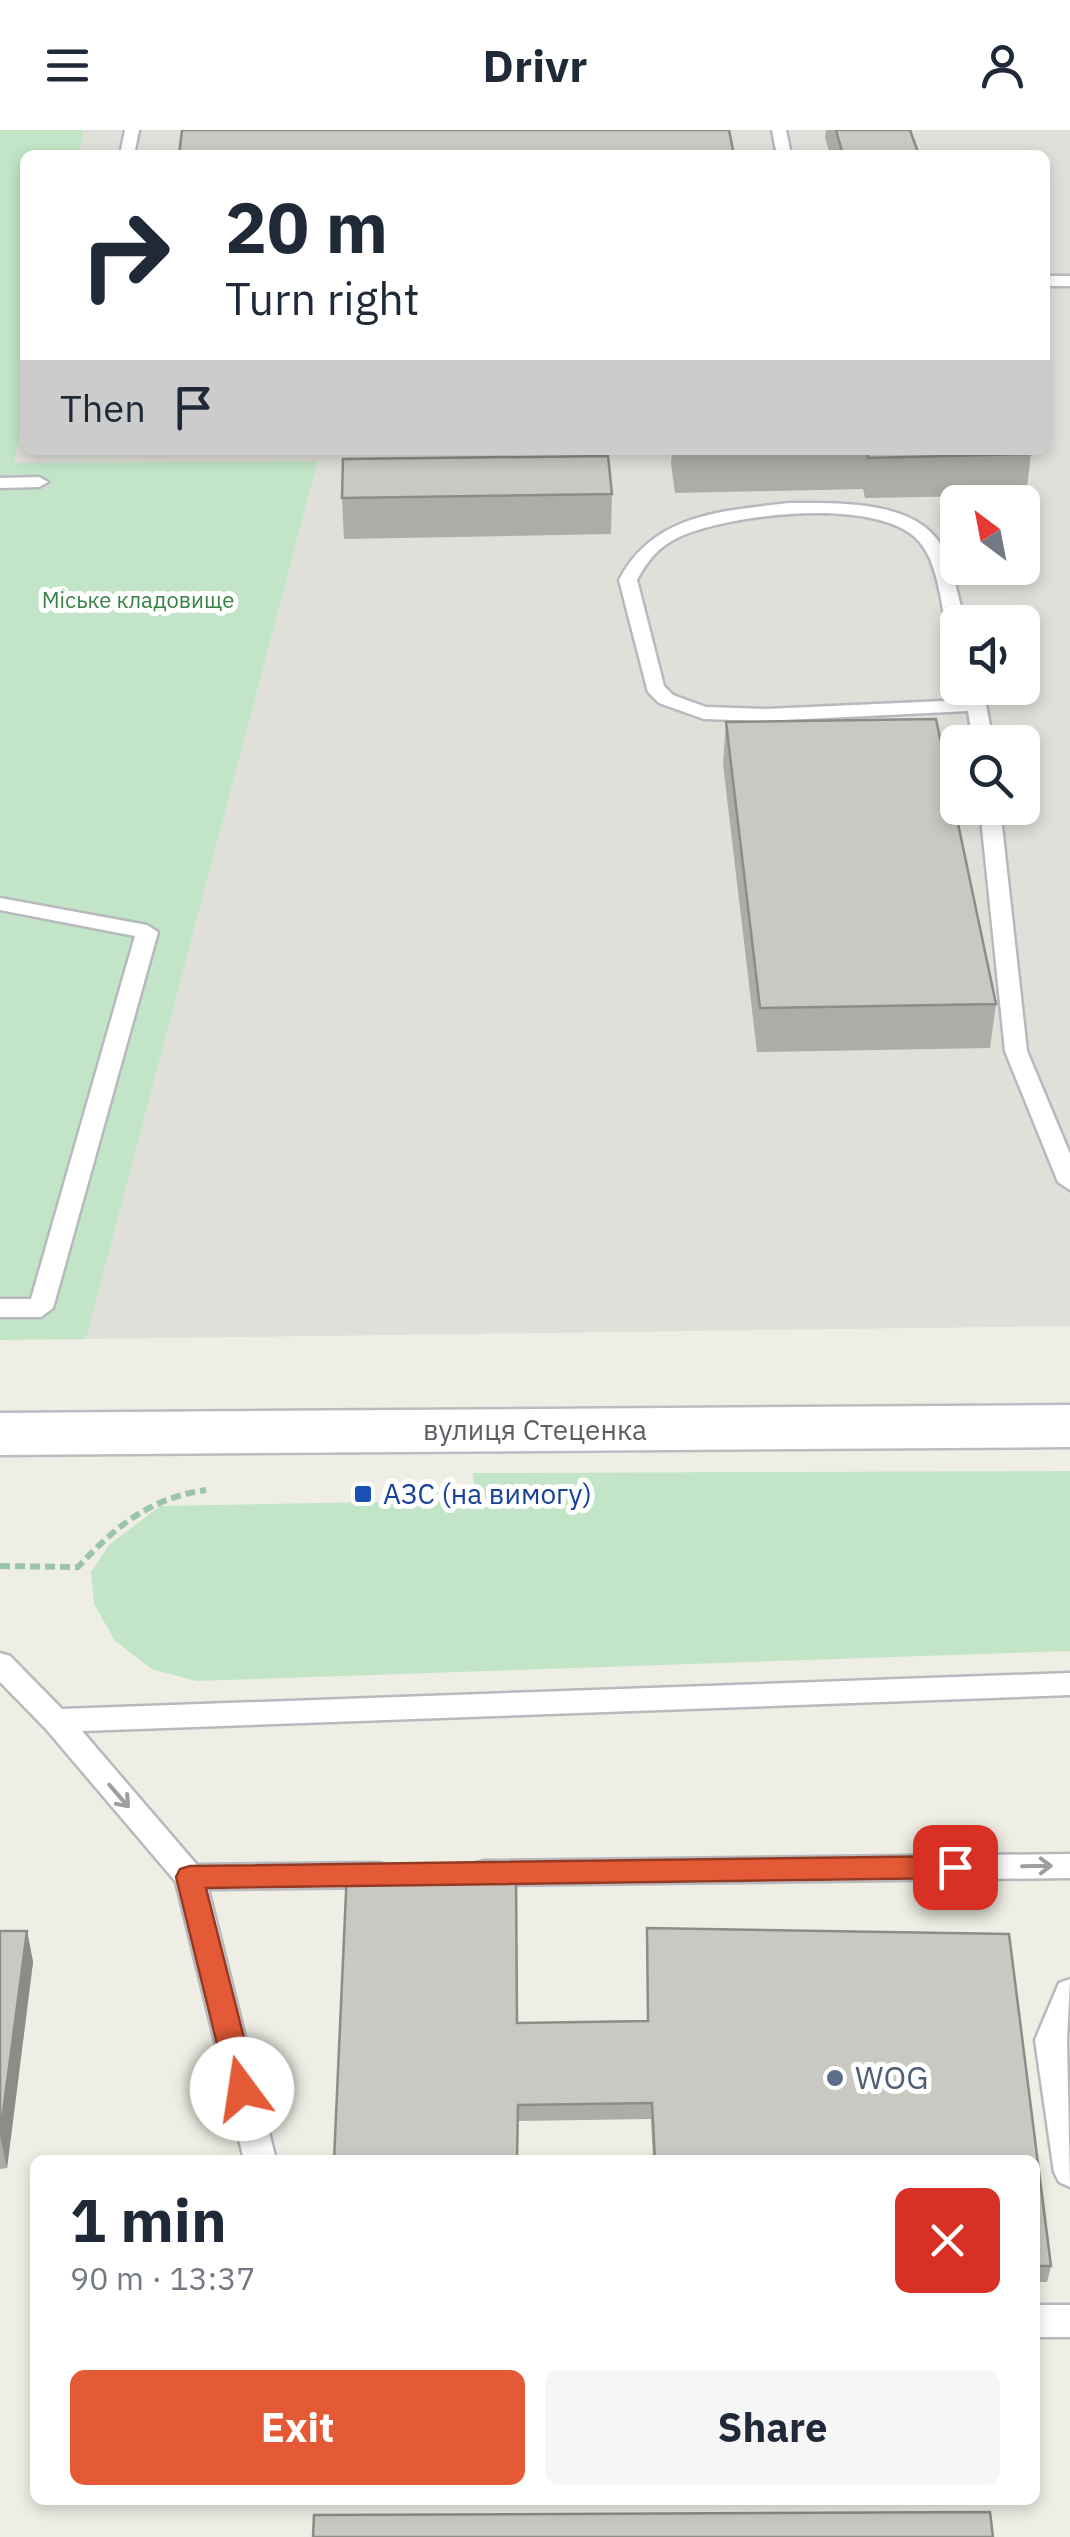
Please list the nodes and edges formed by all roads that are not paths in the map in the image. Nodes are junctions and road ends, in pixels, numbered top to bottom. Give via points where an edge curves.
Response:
1 (0, 482) edge
2 (39, 482) dead end
3 (950, 605) edge
4 (940, 699) edge
5 (992, 825) edge
6 (0, 904) edge
7 (1070, 1182) edge
8 (0, 1308) edge
9 (1070, 1426) edge
10 (0, 1434) edge
11 (0, 1664) edge
12 (1070, 1684) edge
13 (56, 1721) junction
14 (1070, 1866) edge
15 (405, 1874) edge
16 (464, 1874) edge
17 (190, 1877) junction
18 (1070, 1992) edge
19 (259, 2155) edge
20 (1070, 2172) edge
21 (1040, 2321) edge
22 (1070, 2321) edge

1 - 2 lane
3 - 4 lane via 930,540 913,526 873,512 840,509 753,513 690,526 649,548 628,580 655,688 666,699 704,713 766,715
5 - 7 lane via 1016,1050
6 - 8 lane via 147,932 41,1308
9 - 10 main road, вулиця Стеценка
11 - 13 lane
12 - 13 lane
13 -> 17 lane
16 -> 14 lane
15 - 17 lane
17 - 19 lane
18 - 20 lane via 1051,2040
21 - 22 lane

